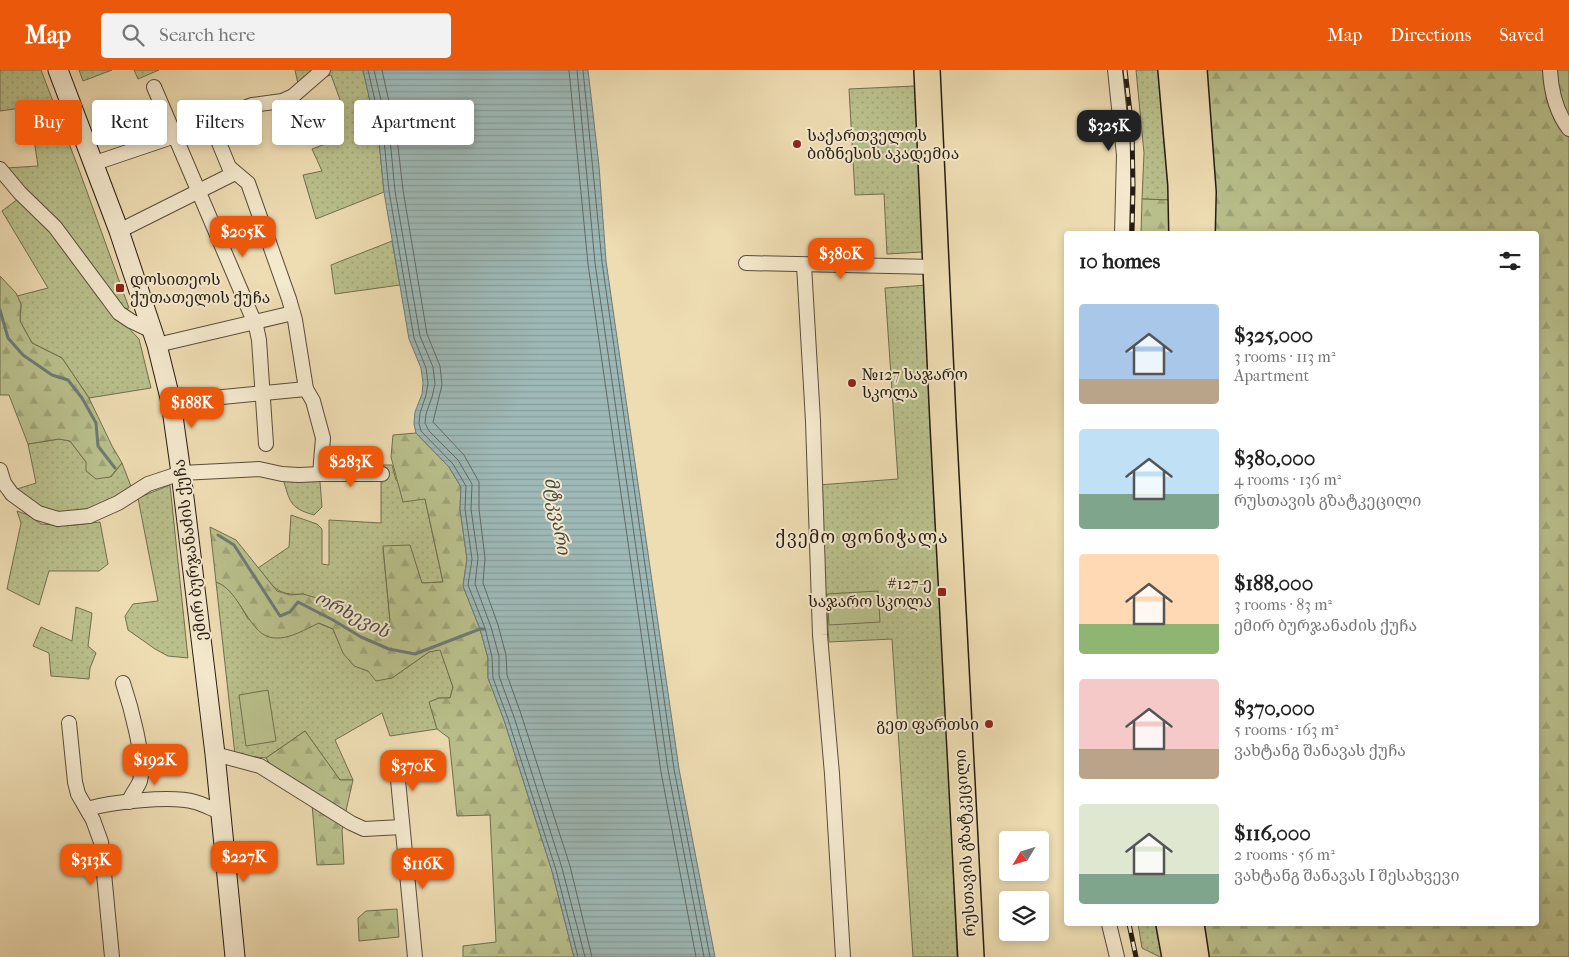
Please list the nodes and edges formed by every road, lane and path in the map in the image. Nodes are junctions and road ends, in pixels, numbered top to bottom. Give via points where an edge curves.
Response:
1 (58, 70) edge
2 (323, 70) edge
3 (927, 70) edge
4 (1115, 70) edge
5 (1171, 70) edge
6 (1194, 70) edge
7 (1550, 70) edge
8 (154, 87) dead end
9 (262, 103) edge
10 (1569, 128) edge
11 (175, 136) junction
12 (220, 145) edge
13 (95, 163) junction
14 (0, 169) edge
15 (235, 173) junction
16 (199, 191) junction
17 (119, 231) junction
18 (1122, 231) edge
19 (1182, 231) edge
20 (1202, 231) edge
21 (746, 263) dead end
22 (804, 265) junction
23 (936, 267) junction
24 (293, 313) junction
25 (255, 322) junction
26 (154, 338) junction
27 (306, 389) junction
28 (263, 392) junction
29 (171, 402) junction
30 (266, 444) dead end
31 (0, 470) edge
32 (181, 473) junction
33 (320, 474) junction
34 (382, 474) dead end
35 (123, 683) dead end
36 (69, 723) dead end
37 (215, 754) junction
38 (396, 759) dead end
39 (128, 802) junction
40 (87, 809) junction
41 (220, 812) junction
42 (402, 827) junction
43 (1109, 926) edge
44 (1169, 926) edge
45 (1190, 926) edge
46 (112, 957) edge
47 (235, 957) edge
48 (415, 957) edge
49 (843, 957) edge
50 (971, 957) edge
51 (1117, 957) edge
52 (1175, 957) edge
53 (1196, 957) edge

1 - 13 street, ემირ ბურჯანაძის ქუჩა
2 - 9 street via 293,96
3 - 23 highway, რუსთავის გზატკეცილი
4 - 18 street via 1124,155
5 - 19 highway
6 - 20 highway via 1203,192
7 - 10 street via 1551,89 1563,121
8 - 11 street
11 - 13 street
11 - 16 street
12 - 15 street via 229,168
13 - 17 street, ემირ ბურჯანაძის ქუჩა
14 - 26 street via 55,227 119,312
15 - 16 street
15 - 24 street via 248,183
16 - 17 street
16 - 25 street
17 - 26 street, ემირ ბურჯანაძის ქუჩა
21 - 22 street
22 - 23 street
22 - 49 street via 820,635
23 - 50 highway, რუსთავის გზატკეცილი
24 - 25 street
24 - 27 street
25 - 26 street
25 - 28 street
26 - 29 street, ემირ ბურჯანაძის ქუჩა
27 - 28 street
27 - 33 street via 313,401 323,438
28 - 29 street
28 - 30 street
29 - 32 street, ემირ ბურჯანაძის ქუჩა
31 - 32 street via 12,494 38,513 58,519 89,516 148,484
32 - 33 street via 260,469 282,474
32 - 37 street, ემირ ბურჯანაძის ქუჩა
33 - 34 street
35 - 39 street via 132,713 141,774
36 - 40 street via 75,782
37 - 41 street, ემირ ბურჯანაძის ქუჩა
37 - 42 street via 260,766 364,829
38 - 42 street
39 - 40 street
39 - 41 street via 170,799 194,802
40 - 46 street via 101,842
41 - 47 street, ემირ ბურჯანაძის ქუჩა
42 - 48 street
43 - 51 street
44 - 52 highway
45 - 53 highway

